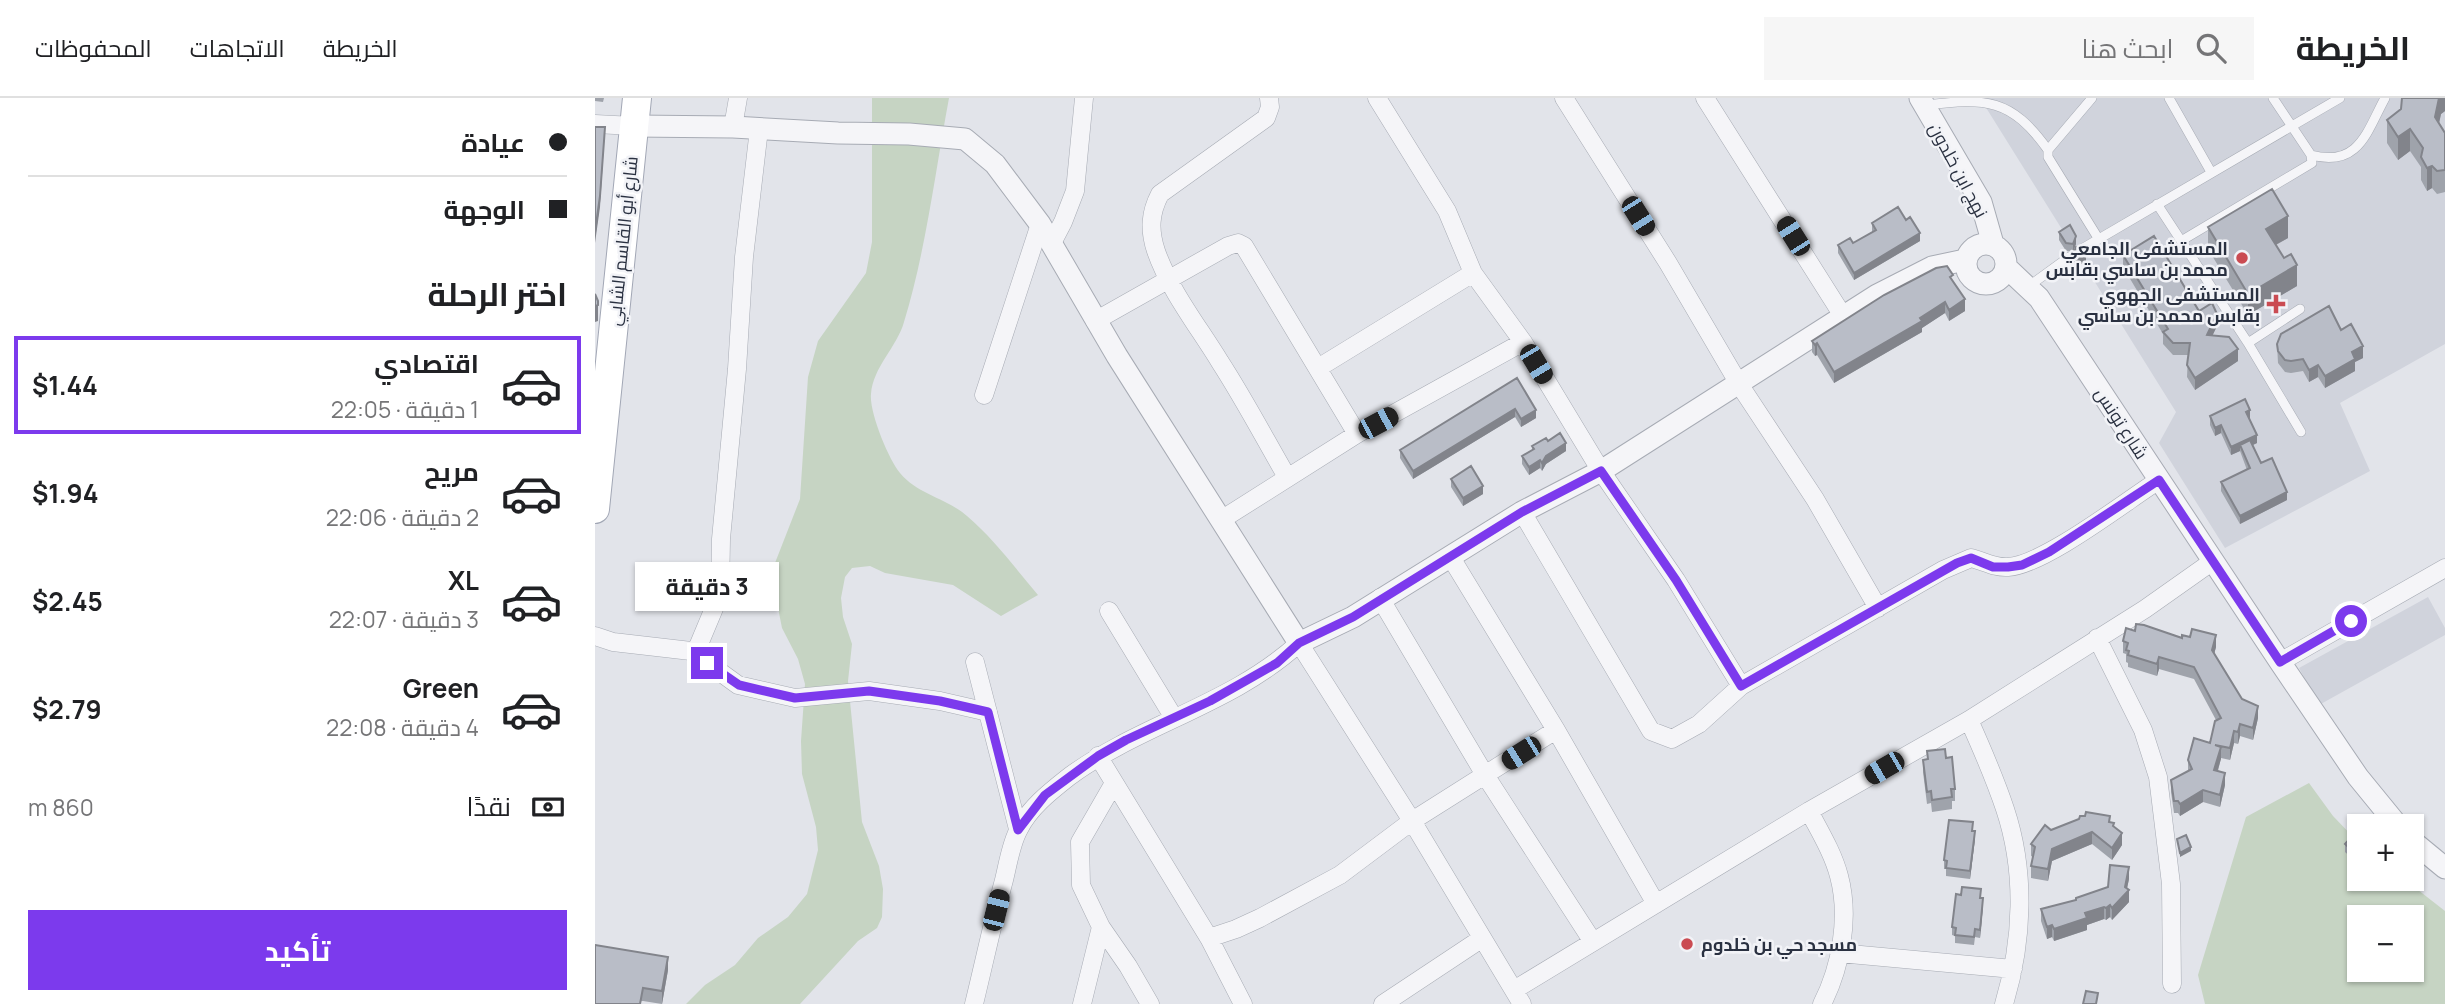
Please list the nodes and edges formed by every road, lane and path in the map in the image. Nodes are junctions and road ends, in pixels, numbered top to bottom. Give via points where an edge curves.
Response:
1 (637, 98) edge
2 (738, 98) edge
3 (1084, 98) edge
4 (1269, 98) edge
5 (1377, 98) edge
6 (1564, 98) edge
7 (1705, 98) edge
8 (2092, 98) edge
9 (2169, 98) edge
10 (2273, 98) edge
11 (2340, 98) edge
12 (2385, 98) edge
13 (1922, 102) edge
14 (595, 124) edge
15 (2291, 125) junction
16 (634, 126) junction
17 (733, 127) junction
18 (759, 129) junction
19 (2048, 150) junction
20 (2311, 155) junction
21 (2211, 172) junction
22 (2157, 204) junction
23 (1040, 224) junction
24 (2098, 238) junction
25 (2181, 241) junction
26 (1052, 243) junction
27 (1993, 244) junction
28 (2080, 250) edge
29 (2069, 257) dead end
30 (1965, 260) junction
31 (2006, 267) junction
32 (1473, 273) junction
33 (1168, 279) junction
34 (2029, 286) junction
35 (2299, 309) dead end
36 (1843, 316) junction
37 (1095, 321) junction
38 (1523, 342) junction
39 (2248, 343) junction
40 (1318, 368) junction
41 (1739, 384) junction
42 (984, 395) dead end
43 (599, 409) edge
44 (2301, 432) dead end
45 (1357, 435) junction
46 (1601, 471) junction
47 (1287, 477) junction
48 (2159, 480) junction
49 (595, 509) edge
50 (1522, 512) junction
51 (1221, 520) junction
52 (1450, 556) junction
53 (2213, 561) junction
54 (2445, 568) edge
55 (1380, 598) junction
56 (1878, 608) junction
57 (1109, 611) dead end
58 (595, 636) edge
59 (2097, 638) junction
60 (1299, 643) junction
61 (691, 652) junction
62 (975, 662) dead end
63 (2280, 662) junction
64 (1741, 686) junction
65 (988, 712) junction
66 (1174, 718) junction
67 (1969, 720) junction
68 (1556, 730) junction
69 (1098, 756) junction
70 (1485, 775) junction
71 (1114, 783) junction
72 (1809, 811) junction
73 (2388, 814) edge
74 (1412, 821) junction
75 (1018, 830) junction
76 (2424, 851) edge
77 (2445, 868) edge
78 (1655, 904) junction
79 (1101, 928) junction
80 (1209, 938) junction
81 (1481, 939) junction
82 (1593, 942) junction
83 (1839, 953) junction
84 (2013, 969) junction
85 (2172, 984) dead end
86 (1518, 997) edge
87 (974, 1004) edge
88 (1082, 1004) edge
89 (1150, 1004) edge
90 (1244, 1004) edge
91 (1384, 1004) edge
92 (1822, 1004) edge
93 (2004, 1004) edge

1 - 16 main road, شارع أبو القاسم الشابي
2 - 17 street
3 - 26 street via 1075,191
4 - 33 street via 1266,118 1160,194 1151,226
5 - 32 street via 1447,211
6 - 41 street
7 - 36 street
8 - 19 lane
9 - 21 lane
10 - 15 lane
11 - 15 lane
12 - 20 lane via 2372,127 2349,153 2323,158
13 - 19 lane via 1972,100 1997,105 2022,119
13 - 27 street, نهج ابن خلدون via 1981,202
14 - 16 street
15 - 20 lane
15 - 21 lane
16 - 17 street
16 - 43 main road, شارع أبو القاسم الشابي
17 - 18 street
18 - 23 street via 965,139 995,164
18 - 61 street via 744,257 720,594 701,641
19 - 24 lane
20 - 25 lane via 2312,163
21 - 22 lane
22 - 24 lane
22 - 25 lane
23 - 26 street
23 - 42 street
24 - 28 lane
25 - 39 lane
26 - 37 street
27 - 30 street via 1979,244
27 - 31 street via 2004,253
29 - 34 lane
30 - 31 street via 1969,275 1982,284 1998,281
30 - 36 street via 1908,278
31 - 34 street, شارع تونس
32 - 38 street
32 - 40 street
33 - 37 street
33 - 40 street via 1228,246 1244,246
33 - 47 street
34 - 48 street, شارع تونس
35 - 39 lane
36 - 41 street
37 - 51 street
38 - 45 street
38 - 46 street
39 - 44 lane
40 - 45 street
41 - 46 street
41 - 56 street via 1815,499
43 - 49 main road, شارع أبو القاسم الشابي
45 - 47 street
46 - 50 street
46 - 64 street
47 - 51 street
48 - 53 street, شارع تونس
48 - 56 street via 2022,565 1993,567 1971,558
50 - 52 street
50 - 64 street via 1651,731 1672,739 1679,736
51 - 60 street
52 - 55 street
52 - 68 street
53 - 59 street
53 - 63 street, شارع تونس
54 - 63 street
55 - 60 street
55 - 70 street
56 - 64 street
57 - 66 street
58 - 61 street
59 - 67 street
59 - 85 street via 2143,730 2158,776 2171,884
60 - 66 street via 1277,663
60 - 74 street
61 - 65 street via 739,685 795,698 869,691
62 - 65 street
63 - 73 street, شارع تونس
65 - 75 street
66 - 69 street
67 - 72 street
67 - 84 street via 2006,810 2013,841 2019,878
68 - 70 street
68 - 78 street
69 - 71 street
69 - 75 street via 1045,795
70 - 74 street
70 - 82 street
71 - 79 street via 1080,842 1081,885
71 - 80 street
72 - 78 street
72 - 83 street via 1839,876 1843,902
74 - 80 street via 1340,875 1260,918
74 - 81 street
75 - 87 street
76 - 77 street
78 - 82 street
79 - 88 street
79 - 89 street
80 - 90 street
81 - 86 street
81 - 91 street
82 - 86 street
83 - 84 street
83 - 92 street
84 - 93 street

